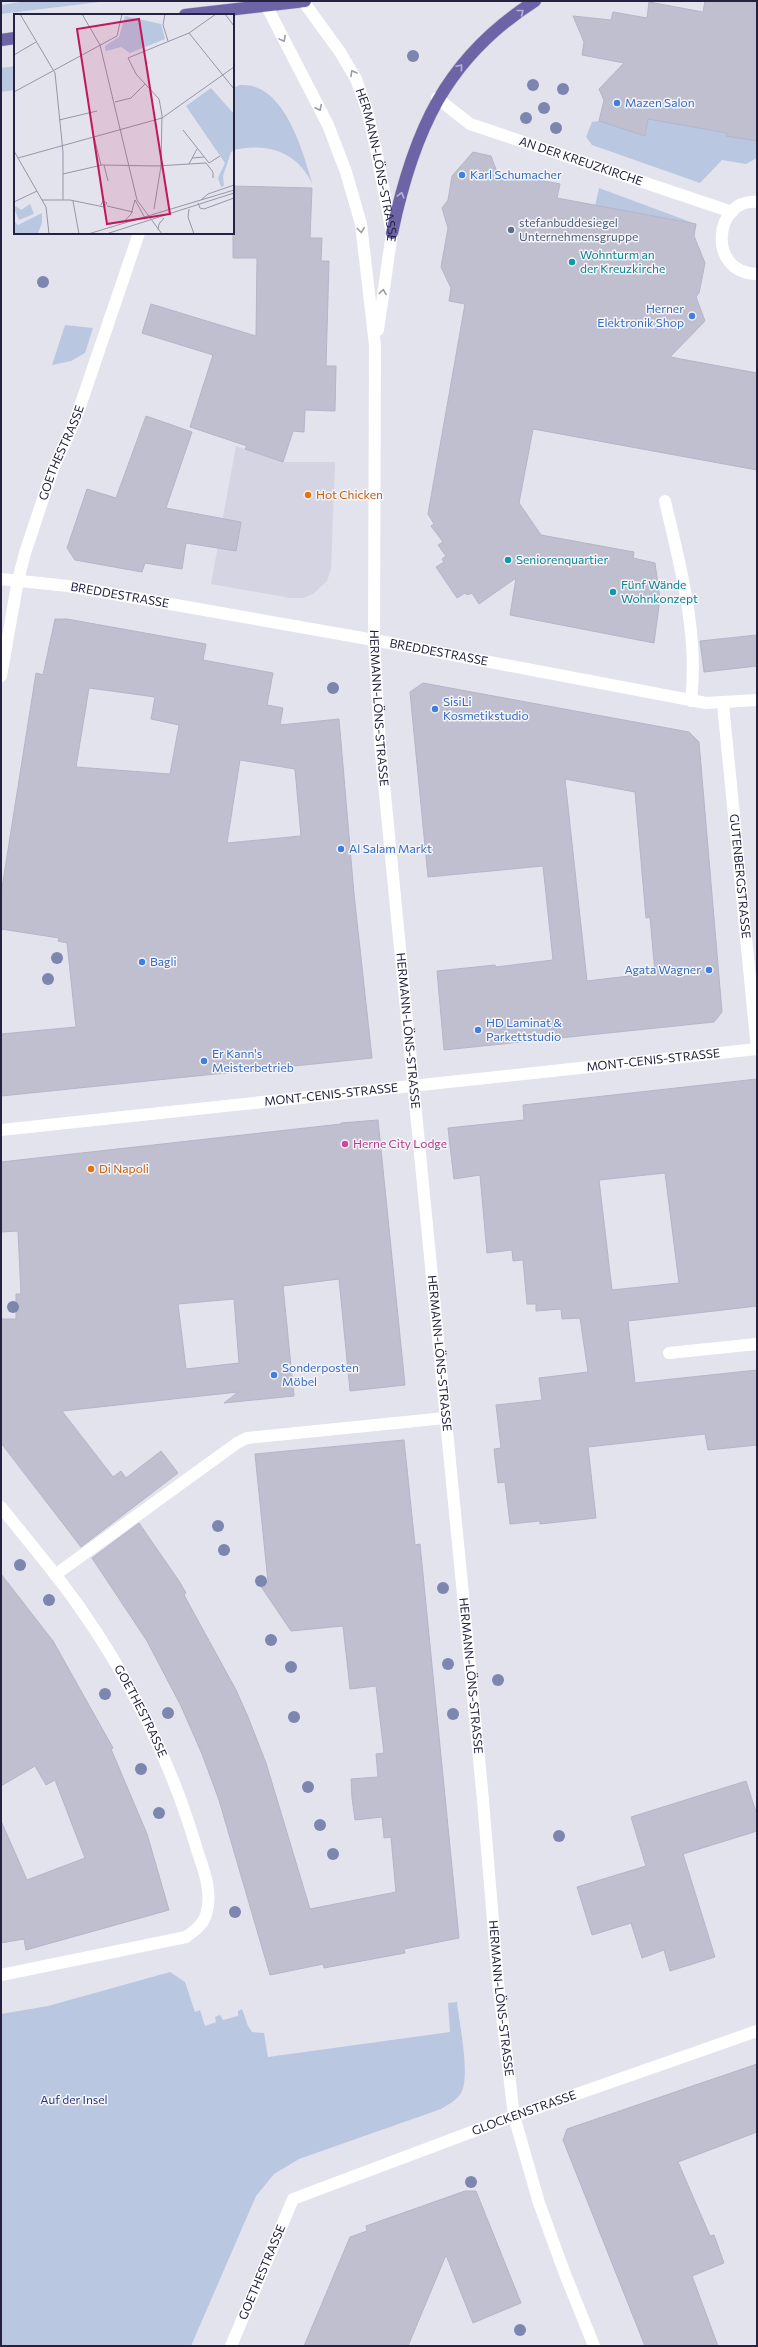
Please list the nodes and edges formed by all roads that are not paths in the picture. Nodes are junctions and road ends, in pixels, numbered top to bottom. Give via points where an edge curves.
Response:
1 (304, 1) edge
2 (535, 1) edge
3 (264, 3) edge
4 (192, 14) edge
5 (14, 38) edge
6 (1, 40) edge
7 (437, 98) junction
8 (757, 202) edge
9 (732, 212) junction
10 (392, 233) junction
11 (140, 234) edge
12 (757, 274) edge
13 (375, 345) junction
14 (665, 501) dead end
15 (1, 579) edge
16 (18, 580) junction
17 (374, 640) junction
18 (1, 676) edge
19 (691, 700) junction
20 (757, 700) edge
21 (723, 704) junction
22 (757, 1049) edge
23 (412, 1086) junction
24 (1, 1130) edge
25 (757, 1344) edge
26 (669, 1353) dead end
27 (446, 1418) junction
28 (1, 1508) edge
29 (55, 1575) junction
30 (1, 1974) edge
31 (757, 2031) edge
32 (514, 2116) junction
33 (293, 2199) joint
34 (231, 2346) edge
35 (594, 2346) edge

1 - 3 main road
10 -> 1 street, HERMANN-LÖNS-STRASSE via 375,143 362,94 340,52
7 -> 2 main road via 457,70 478,48
3 - 4 main road
3 -> 13 street, HERMANN-LÖNS-STRASSE via 328,125 346,172 361,224
5 - 6 main road
7 - 9 street, AN DER KREUZKIRCHE via 470,124
10 -> 7 main road via 412,155
8 - 9 street via 742,205
9 - 12 street via 724,223 721,235 722,249 728,261 738,270
13 -> 10 street, HERMANN-LÖNS-STRASSE
11 - 16 street, GOETHESTRASSE via 75,421 53,468
13 - 17 street, HERMANN-LÖNS-STRASSE
14 - 19 street via 684,584 694,675
15 - 16 street, BREDDESTRASSE
16 - 17 street, BREDDESTRASSE via 68,586
16 - 18 street, GOETHESTRASSE
17 - 19 street, BREDDESTRASSE
17 - 23 street, HERMANN-LÖNS-STRASSE via 380,743
19 - 21 street, BREDDESTRASSE
20 - 21 street, BREDDESTRASSE
21 - 22 street, GUTENBERGSTRASSE
22 - 23 street, MONT-CENIS-STRASSE
23 - 24 street, MONT-CENIS-STRASSE
23 - 27 street, HERMANN-LÖNS-STRASSE
25 - 26 street
27 - 29 street via 247,1438
27 - 32 street, HERMANN-LÖNS-STRASSE via 498,1982
28 - 29 street, GOETHESTRASSE
29 - 30 street, GOETHESTRASSE via 78,1605 142,1714 170,1769 189,1820 206,1880 206,1916 200,1927 186,1937
31 - 32 street, GLOCKENSTRASSE
32 - 33 street, GLOCKENSTRASSE
32 - 35 street, HERMANN-LÖNS-STRASSE via 564,2274
33 - 34 street, GOETHESTRASSE

